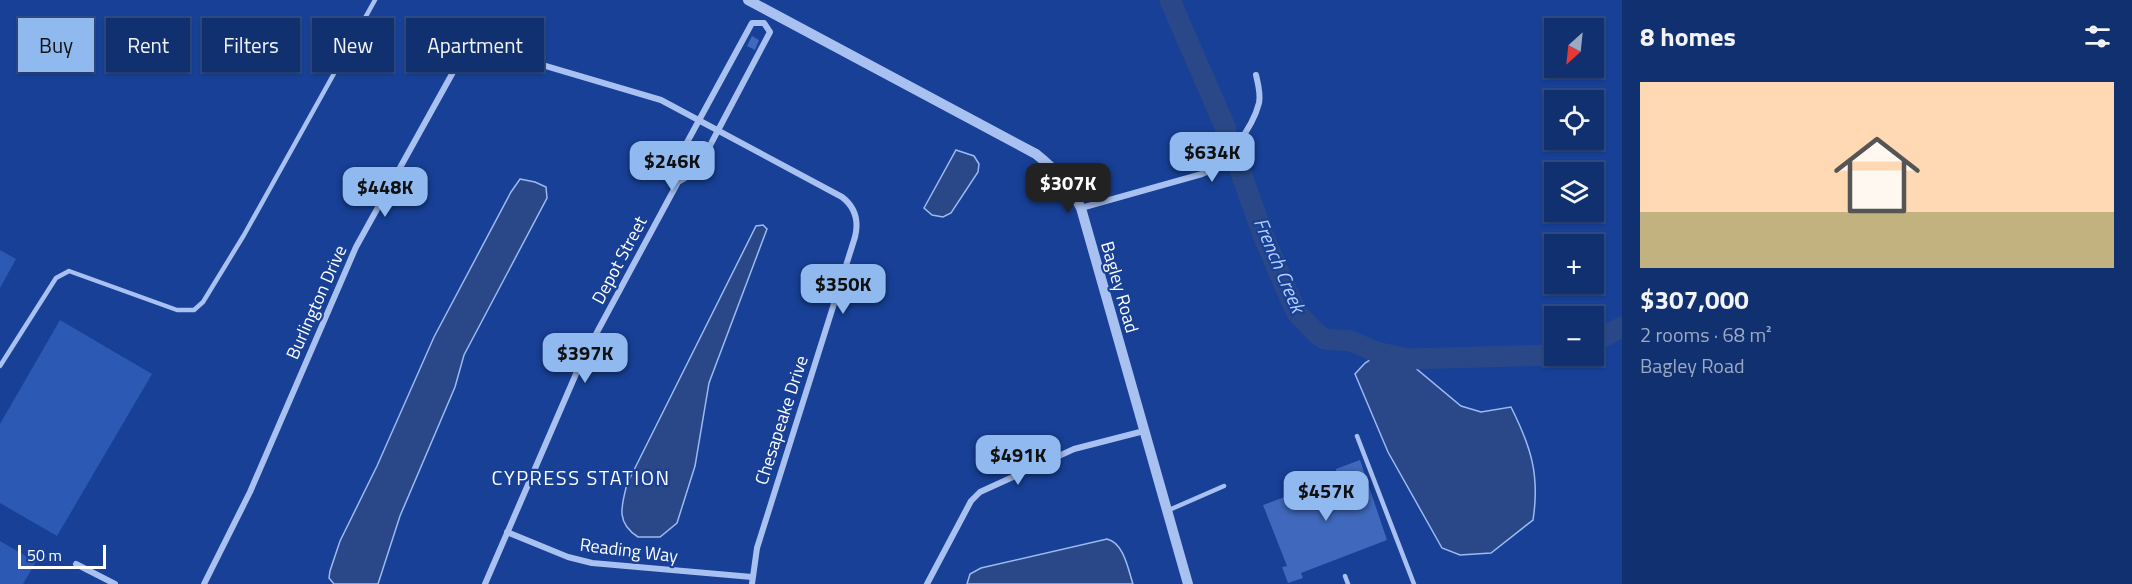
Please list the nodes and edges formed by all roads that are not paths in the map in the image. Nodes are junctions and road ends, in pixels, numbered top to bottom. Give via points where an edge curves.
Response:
1 (375, 0) edge
2 (748, 0) edge
3 (770, 12) junction
4 (764, 22) junction
5 (1256, 75) dead end
6 (699, 120) junction
7 (718, 131) junction
8 (678, 182) junction
9 (1081, 208) junction
10 (0, 366) edge
11 (1144, 431) junction
12 (1357, 436) dead end
13 (1224, 486) dead end
14 (1166, 511) junction
15 (507, 531) junction
16 (76, 564) dead end
17 (1345, 576) dead end
18 (752, 580) edge
19 (115, 584) edge
20 (204, 584) edge
21 (485, 584) edge
22 (927, 584) edge
23 (1188, 584) edge
24 (1348, 584) edge
25 (1414, 584) edge

1 - 10 lane via 203,302 194,310 177,310 69,271 56,278
2 - 3 street, Bagley Road
3 - 4 street, Depot Street
3 - 9 street, Bagley Road via 1036,154 1059,174
4 - 6 street, Depot Street via 752,22
4 - 7 street, Depot Street via 770,32
5 - 9 street via 1258,105 1235,147 1220,164 1202,174
6 - 7 street, Burlington Drive
6 - 8 street, Depot Street via 678,161
6 - 20 street, Burlington Drive via 650,96 501,52 482,49 467,55 453,71 356,247 250,492
7 - 8 street, Depot Street via 696,172
7 - 18 street, Chesapeake Drive via 842,197 852,208 857,223 757,548
8 - 15 street, Depot Street via 582,360
9 - 11 street, Bagley Road
11 - 14 street, Bagley Road
11 - 22 street via 1068,451 980,492 971,501
12 - 25 lane
13 - 14 lane
14 - 23 street, Bagley Road
15 - 18 street, Reading Way via 586,562
15 - 21 street, Depot Street
16 - 19 street
17 - 24 lane

